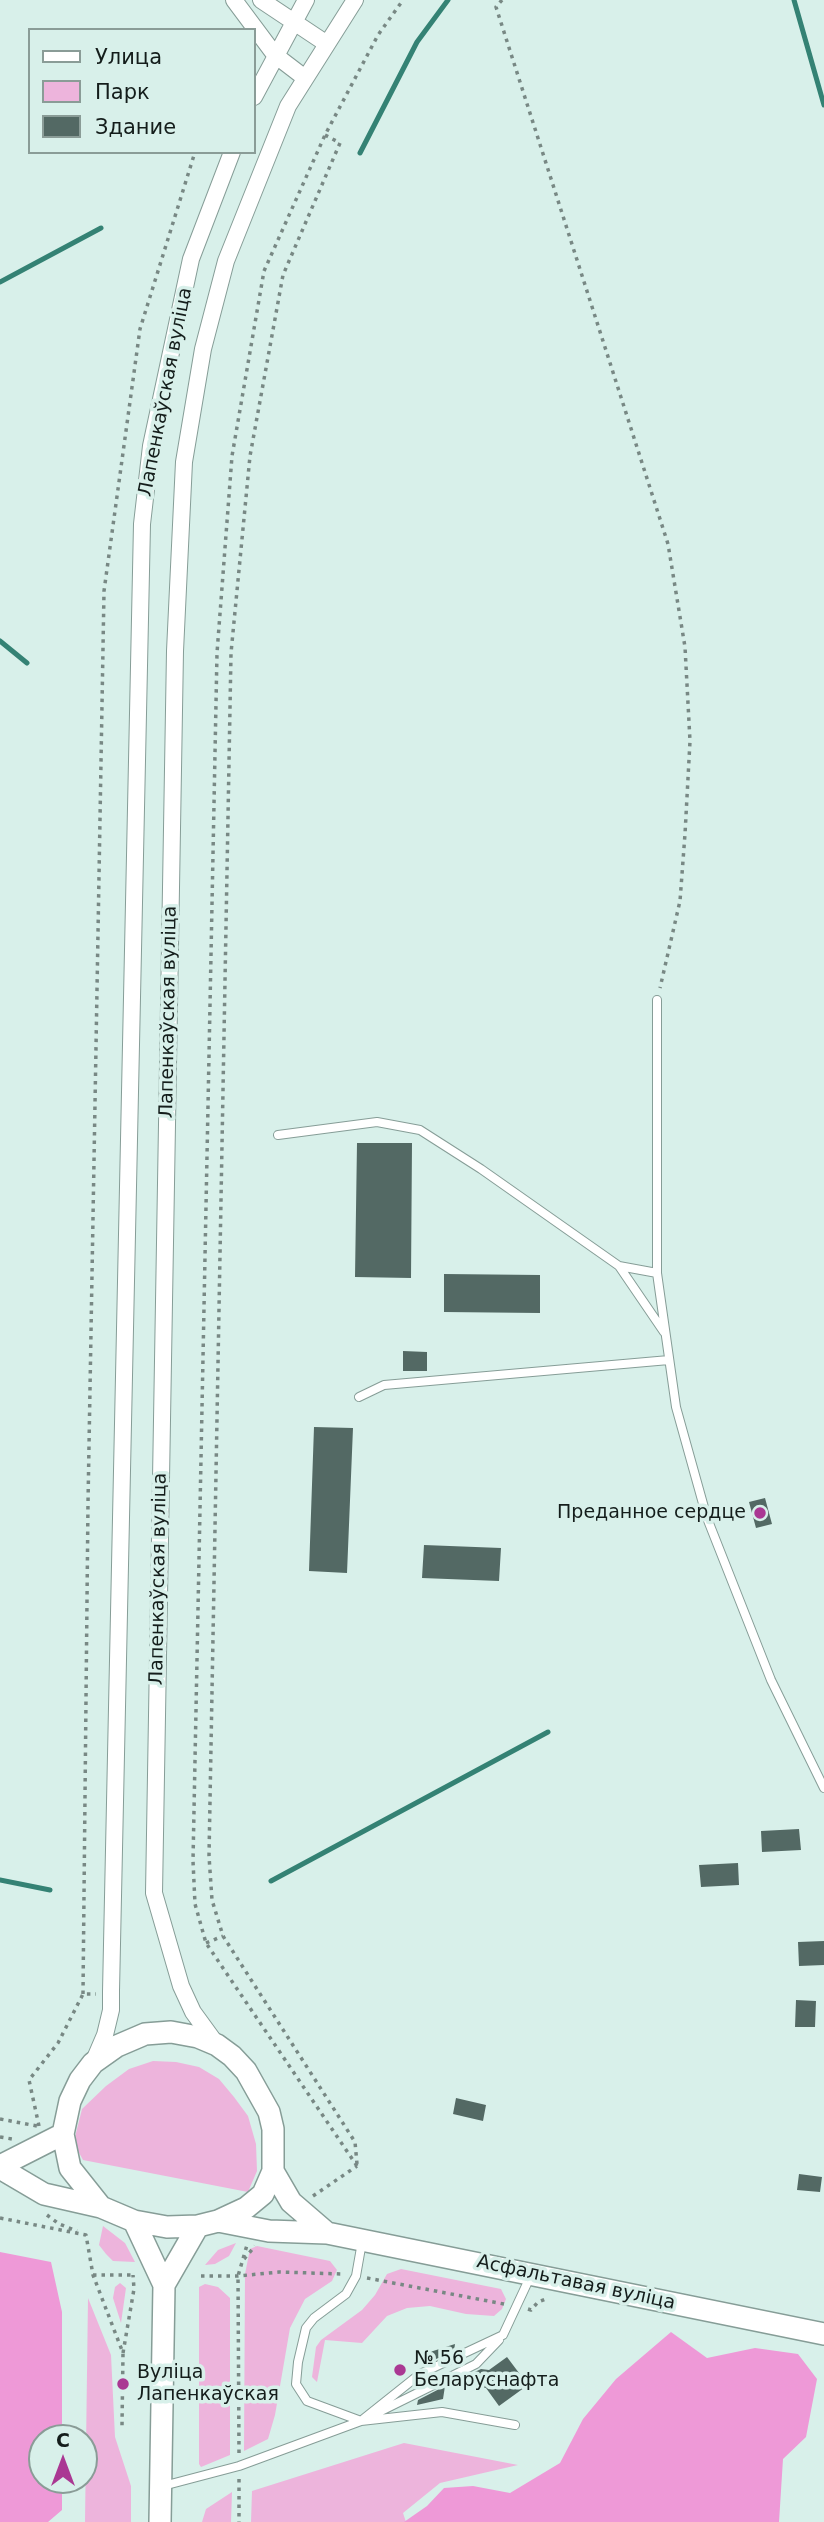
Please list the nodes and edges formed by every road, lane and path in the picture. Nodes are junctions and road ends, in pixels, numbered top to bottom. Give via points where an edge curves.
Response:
1 (234, 0) edge
2 (261, 0) edge
3 (306, 0) edge
4 (355, 0) edge
5 (402, 0) edge
6 (502, 0) edge
7 (293, 22) junction
8 (255, 28) edge
9 (256, 30) edge
10 (327, 44) junction
11 (275, 55) junction
12 (305, 78) junction
13 (256, 93) edge
14 (325, 135) junction
15 (194, 154) edge
16 (231, 154) edge
17 (657, 1000) joint
18 (278, 1135) dead end
19 (619, 1266) junction
20 (657, 1273) junction
21 (665, 1334) junction
22 (669, 1360) junction
23 (359, 1397) dead end
24 (824, 1788) edge
25 (223, 1936) junction
26 (206, 1943) junction
27 (83, 1994) junction
28 (100, 1995) dead end
29 (217, 2045) junction
30 (93, 2063) junction
31 (0, 2119) edge
32 (63, 2134) junction
33 (357, 2166) junction
34 (0, 2167) edge
35 (273, 2171) junction
36 (311, 2197) dead end
37 (102, 2207) junction
38 (0, 2218) edge
39 (134, 2221) junction
40 (208, 2224) junction
41 (327, 2233) junction
42 (362, 2239) junction
43 (258, 2242) dead end
44 (247, 2245) dead end
45 (243, 2260) junction
46 (531, 2274) junction
47 (93, 2275) junction
48 (201, 2276) dead end
49 (238, 2276) junction
50 (356, 2276) junction
51 (164, 2286) junction
52 (518, 2307) junction
53 (531, 2310) dead end
54 (824, 2334) edge
55 (503, 2335) junction
56 (123, 2353) junction
57 (361, 2421) junction
58 (515, 2425) dead end
59 (122, 2426) dead end
60 (239, 2466) junction
61 (160, 2487) junction
62 (160, 2522) edge
63 (239, 2522) edge

1 - 8 street
2 - 7 street
3 - 7 street
4 - 10 street, Лапенкаўская вуліца
5 - 14 path via 378,34
6 - 17 path via 496,6 668,544 685,647 690,741 680,901
7 - 10 street
7 - 11 street
9 - 11 street
10 - 12 street, Лапенкаўская вуліца
11 - 12 street
11 - 13 street
12 - 29 street, Лапенкаўская вуліца via 288,106 226,261 203,349 183,475 175,664 154,1893 181,1986
14 - 25 path via 340,143 283,275 252,443 231,653 209,1856 212,1900
14 - 26 path via 264,271 232,456 217,653 193,1861 195,1904
15 - 27 path via 140,329 104,591
16 - 30 street, Лапенкаўская вуліца via 191,259 151,446 142,524 111,2010
17 - 20 lane
18 - 19 lane via 377,1122 420,1130
19 - 20 lane
19 - 21 lane
20 - 21 lane
21 - 22 lane
22 - 23 lane via 384,1385
22 - 24 lane via 676,1407 707,1518 771,1680
25 - 26 path
25 - 33 path via 355,2142
26 - 33 path
27 - 28 path
27 - 31 path via 58,2043 29,2080 39,2126
29 - 30 main road via 171,2032 145,2034
29 - 35 main road via 246,2071 269,2112
30 - 32 main road via 70,2101
32 - 34 main road
32 - 37 main road via 70,2168
33 - 36 path
34 - 37 main road via 44,2194
35 - 40 main road via 263,2194 246,2208
35 - 41 main road via 290,2202
37 - 39 main road
38 - 47 path via 86,2235
39 - 40 main road via 167,2227
39 - 51 main road
40 - 41 main road, Асфальтавая вуліца
40 - 51 main road
41 - 42 main road, Асфальтавая вуліца
42 - 46 main road, Асфальтавая вуліца
42 - 50 lane
43 - 45 path
44 - 45 path
45 - 49 path
46 - 52 lane
46 - 54 main road, Асфальтавая вуліца
47 - 56 path
47 - 56 path via 136,2275
48 - 49 path
49 - 50 path via 279,2272
49 - 60 path
50 - 52 path
50 - 57 lane via 346,2294 306,2328 296,2384 307,2401
51 - 61 main road
52 - 53 path
52 - 55 lane
55 - 57 lane via 420,2374
55 - 57 lane via 476,2364
56 - 59 path
57 - 58 lane via 442,2412
57 - 60 lane
60 - 61 lane
60 - 63 path
61 - 62 main road

